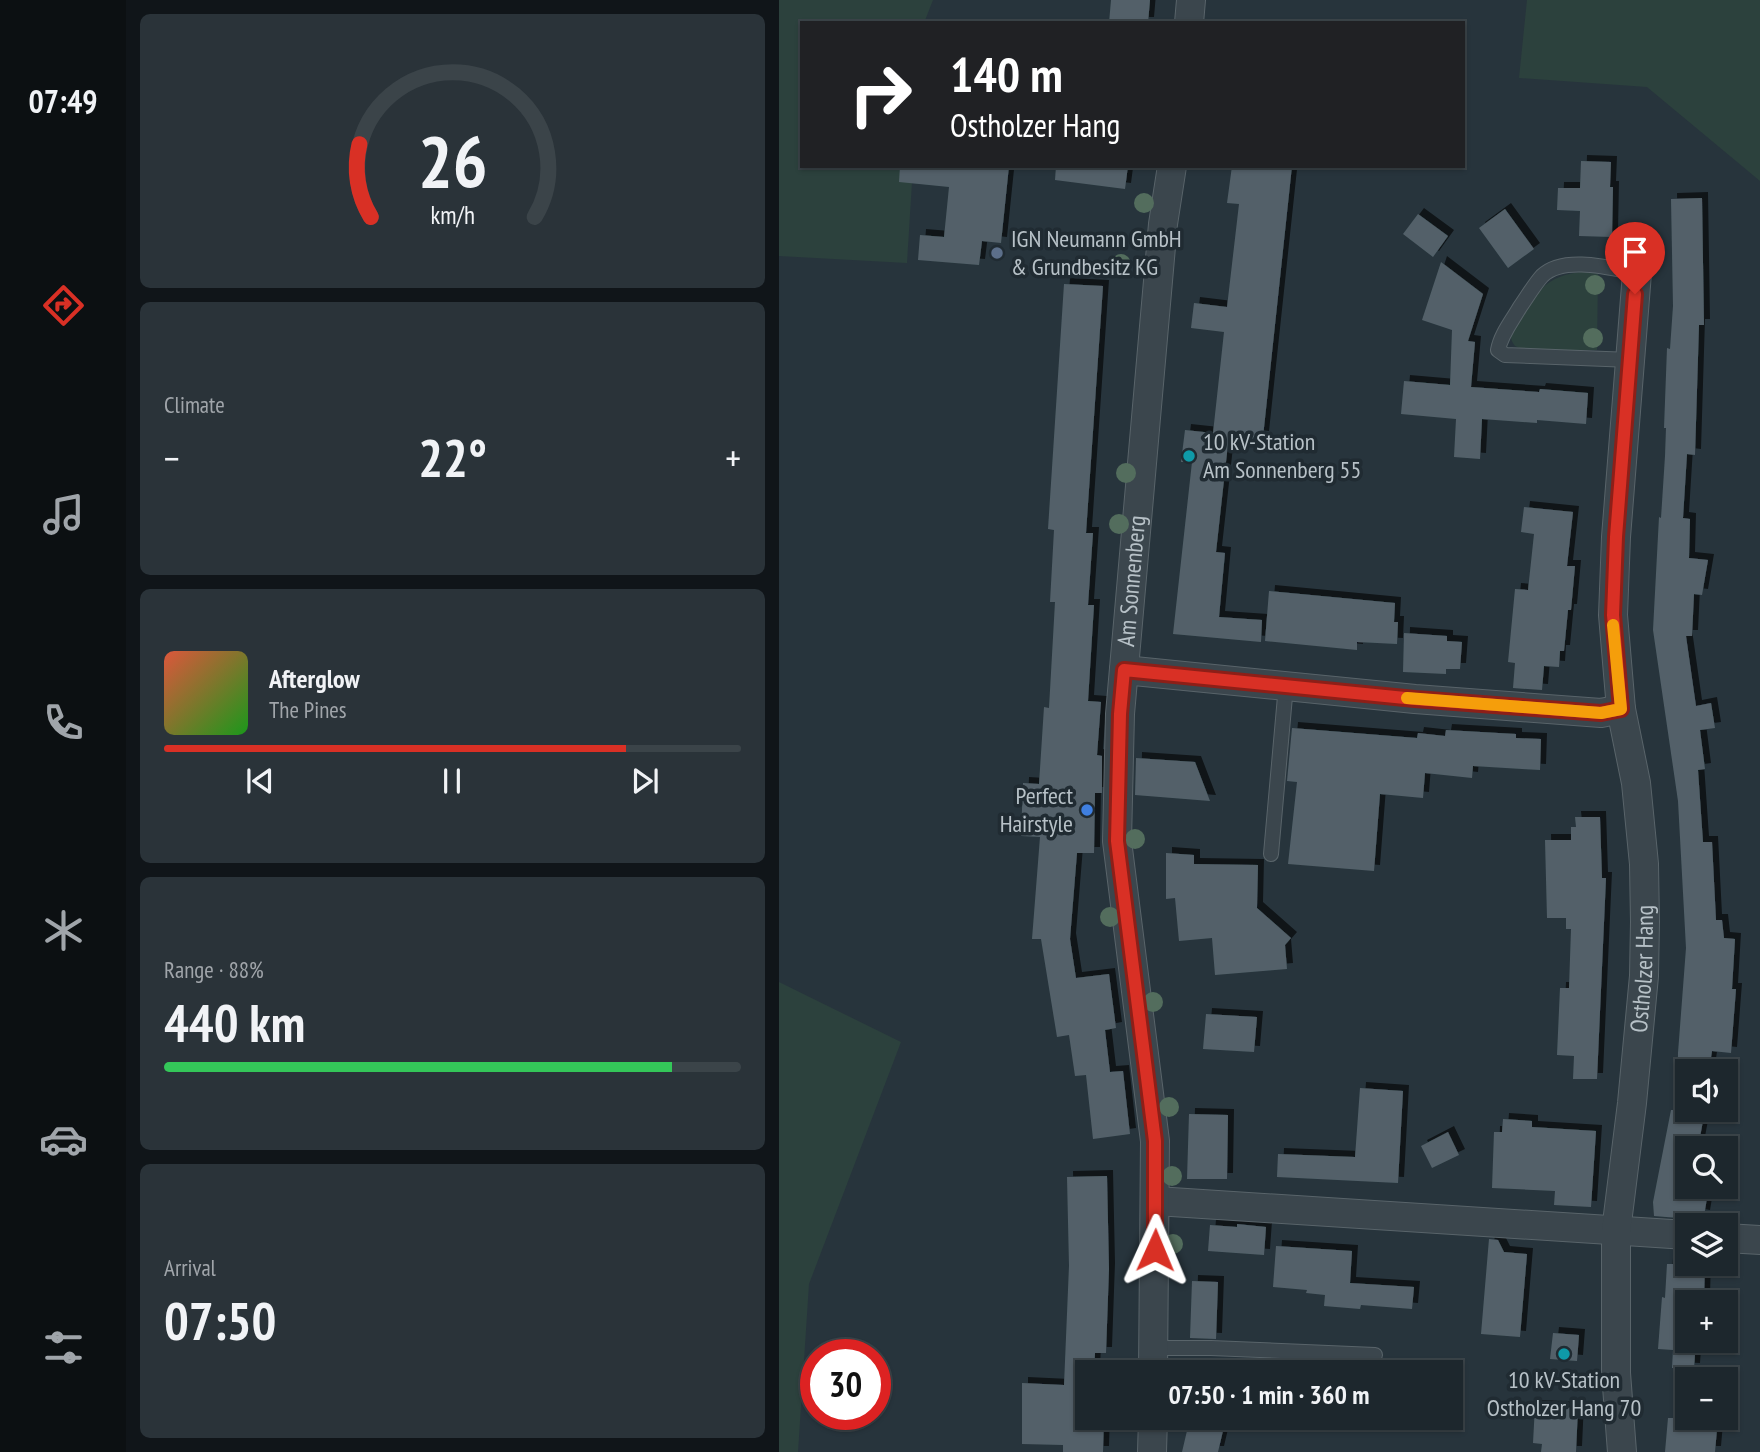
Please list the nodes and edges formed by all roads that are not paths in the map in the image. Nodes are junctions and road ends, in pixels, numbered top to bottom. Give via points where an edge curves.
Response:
1 (1191, 0) edge
2 (1189, 21) edge
3 (1172, 168) edge
4 (1637, 272) joint
5 (1631, 360) junction
6 (1124, 670) junction
7 (1286, 685) junction
8 (1621, 709) junction
9 (1271, 854) dead end
10 (1156, 1200) junction
11 (1616, 1231) junction
12 (1675, 1235) edge
13 (1738, 1239) edge
14 (1760, 1240) edge
15 (1375, 1355) dead end
16 (1153, 1360) edge
17 (1153, 1430) edge
18 (1152, 1452) edge
19 (1622, 1452) edge

1 - 2 street
3 - 6 street, Am Sonnenberg
4 - 5 street, Ostholzer Hang
4 - 5 lane, Ostholzer Hang via 1592,265 1552,269 1530,292 1498,350 1505,355
5 - 8 street, Ostholzer Hang via 1613,615
6 - 7 street
6 - 10 street, Am Sonnenberg via 1117,841 1155,1141
7 - 8 street via 1601,713
7 - 9 lane
8 - 11 street, Ostholzer Hang via 1637,796 1645,922 1635,1078
10 - 11 street
10 - 16 street, Am Sonnenberg
11 - 12 street
11 - 19 street, Ostholzer Hang via 1615,1349
13 - 14 street
15 - 16 lane
17 - 18 street

